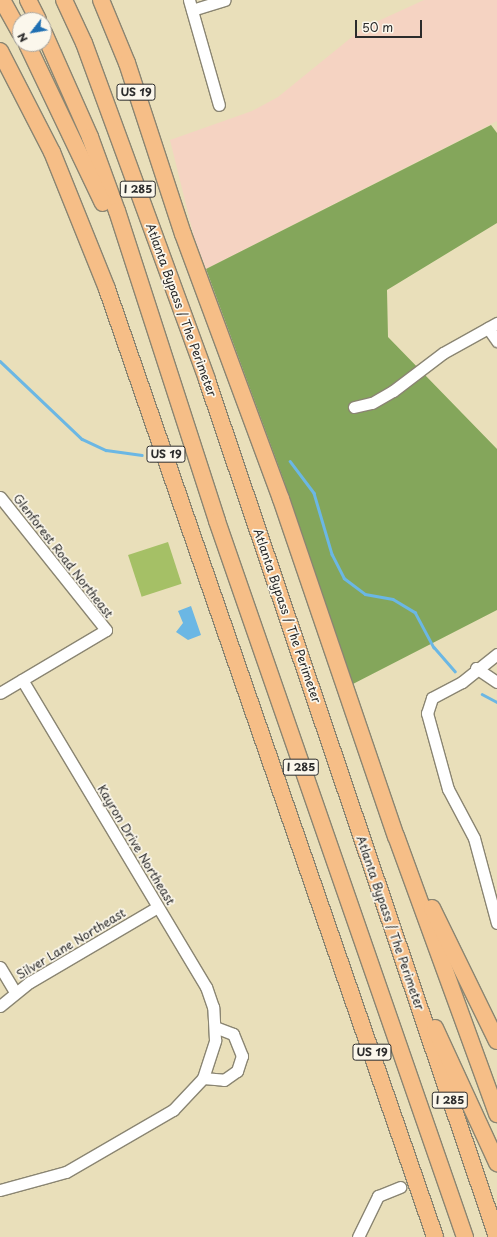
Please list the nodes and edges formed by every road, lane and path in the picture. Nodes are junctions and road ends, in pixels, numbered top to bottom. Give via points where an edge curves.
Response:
1 (2, 0) edge
2 (28, 0) edge
3 (64, 0) edge
4 (101, 0) edge
5 (111, 0) edge
6 (225, 0) edge
7 (191, 5) edge
8 (34, 12) edge
9 (12, 18) edge
10 (0, 51) edge
11 (52, 51) edge
12 (31, 52) edge
13 (219, 105) dead end
14 (166, 186) junction
15 (145, 299) junction
16 (492, 326) edge
17 (497, 341) edge
18 (354, 407) dead end
19 (0, 498) edge
20 (497, 654) edge
21 (476, 668) junction
22 (22, 680) junction
23 (497, 682) edge
24 (0, 693) edge
25 (396, 836) junction
26 (158, 908) junction
27 (497, 924) edge
28 (403, 963) junction
29 (0, 967) edge
30 (15, 992) junction
31 (0, 1006) edge
32 (215, 1027) junction
33 (497, 1041) edge
34 (203, 1078) junction
35 (497, 1114) edge
36 (497, 1163) edge
37 (400, 1187) dead end
38 (0, 1190) edge
39 (358, 1237) edge
40 (434, 1237) edge
41 (465, 1237) edge
42 (497, 1237) edge

1 - 9 highway
2 - 8 highway
3 - 28 highway, Atlanta Bypass / The Perimeter / I 285 via 84,43 207,380
4 - 14 highway, US 19 via 127,63
5 - 14 highway via 144,100
6 - 7 street
7 - 13 street
10 - 40 highway, US 19 via 52,152 107,289
11 - 15 highway, I 285 via 90,137
12 - 15 highway via 92,176
14 - 25 highway, US 19 via 281,499
15 - 41 highway, I 285 via 216,521
16 - 17 street
16 - 18 street via 443,353 393,391 372,403
19 - 22 street, Glenforest Road Northeast via 106,630
20 - 21 street
21 - 23 street
21 - 27 street via 462,682 432,698 427,713 448,789 474,838
22 - 24 street
22 - 26 street, Kayron Drive Northeast
25 - 33 highway
25 - 35 highway
26 - 30 street, Silver Lane Northeast
26 - 32 street, Kayron Drive Northeast via 206,987
28 - 36 highway
28 - 42 highway, Atlanta Bypass / The Perimeter / I 285
29 - 30 street
30 - 31 street, Silver Lane Northeast
32 - 34 street, Kayron Drive Northeast via 212,1054
32 - 34 street via 233,1034 242,1056 237,1071 224,1080
34 - 38 street, Kayron Drive Northeast via 173,1110 84,1162 39,1182
37 - 39 street via 378,1196

